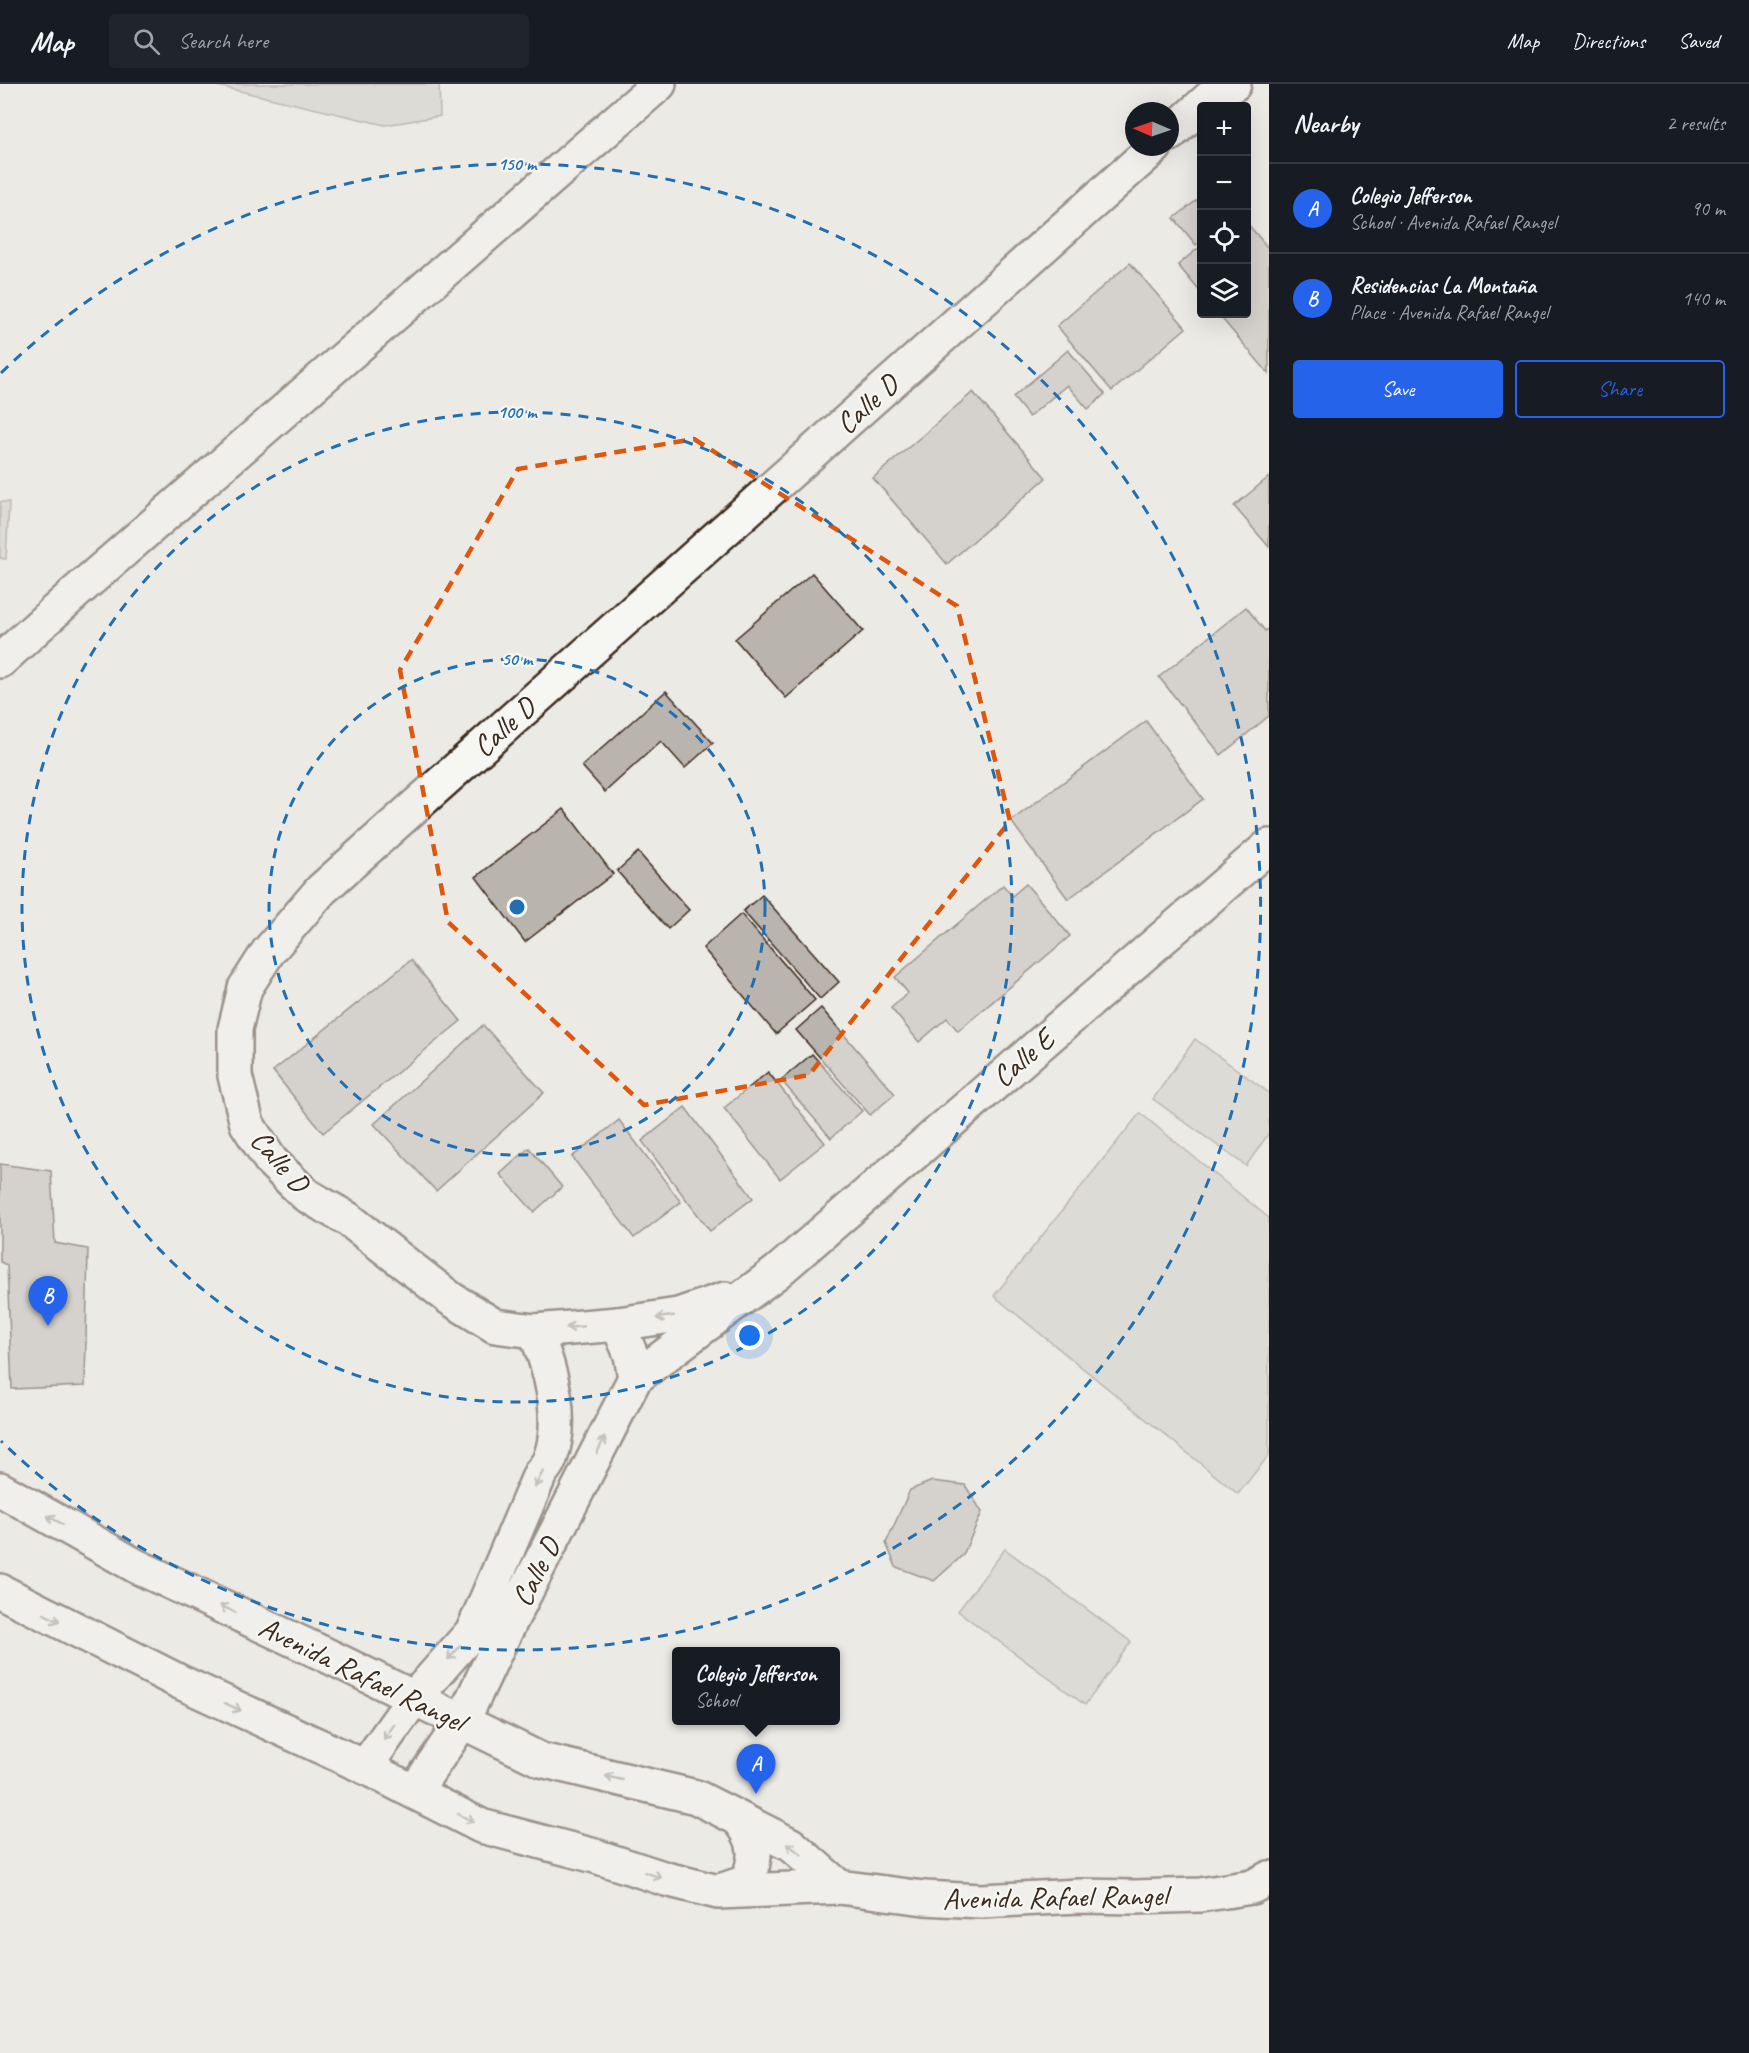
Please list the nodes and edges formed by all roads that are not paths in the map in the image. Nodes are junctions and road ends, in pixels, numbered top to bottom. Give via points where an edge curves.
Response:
1 (659, 84) edge
2 (1234, 84) edge
3 (1179, 126) edge
4 (1145, 156) edge
5 (0, 662) edge
6 (1269, 846) edge
7 (777, 1272) junction
8 (618, 1324) junction
9 (535, 1331) junction
10 (635, 1378) junction
11 (0, 1489) edge
12 (0, 1591) edge
13 (414, 1698) junction
14 (462, 1722) junction
15 (365, 1767) junction
16 (415, 1791) junction
17 (739, 1819) junction
18 (1269, 1878) edge
19 (839, 1887) junction
20 (718, 1892) junction

1 - 5 street via 75,592
2 - 3 street via 1213,95
4 - 9 street, Calle D via 321,890 268,952 245,988 235,1029 235,1076 247,1124 271,1161 306,1195 348,1219 450,1299 495,1326
6 - 7 street, Calle E
7 -> 8 street, Calle E via 718,1303 678,1315
7 - 10 street, Calle E
8 -> 9 street, Calle D
8 - 10 street via 631,1355
9 -> 13 street, Calle D via 550,1375 557,1416 550,1461 540,1474 473,1631
14 -> 10 street, Calle D
13 -> 11 street, Avenida Rafael Rangel via 136,1566
12 -> 15 street, Avenida Rafael Rangel via 180,1682
13 - 14 street, Avenida Rafael Rangel
13 -> 15 street, Calle D
14 - 16 street, Calle D
17 -> 14 street, Avenida Rafael Rangel via 696,1797 541,1760
15 - 16 street, Avenida Rafael Rangel
16 -> 20 street, Avenida Rafael Rangel via 481,1826
19 -> 17 street, Avenida Rafael Rangel via 791,1845
17 - 20 street via 752,1840 753,1866 747,1882
18 - 19 street, Avenida Rafael Rangel via 1252,1887 1200,1895 981,1901
19 - 20 street, Avenida Rafael Rangel

